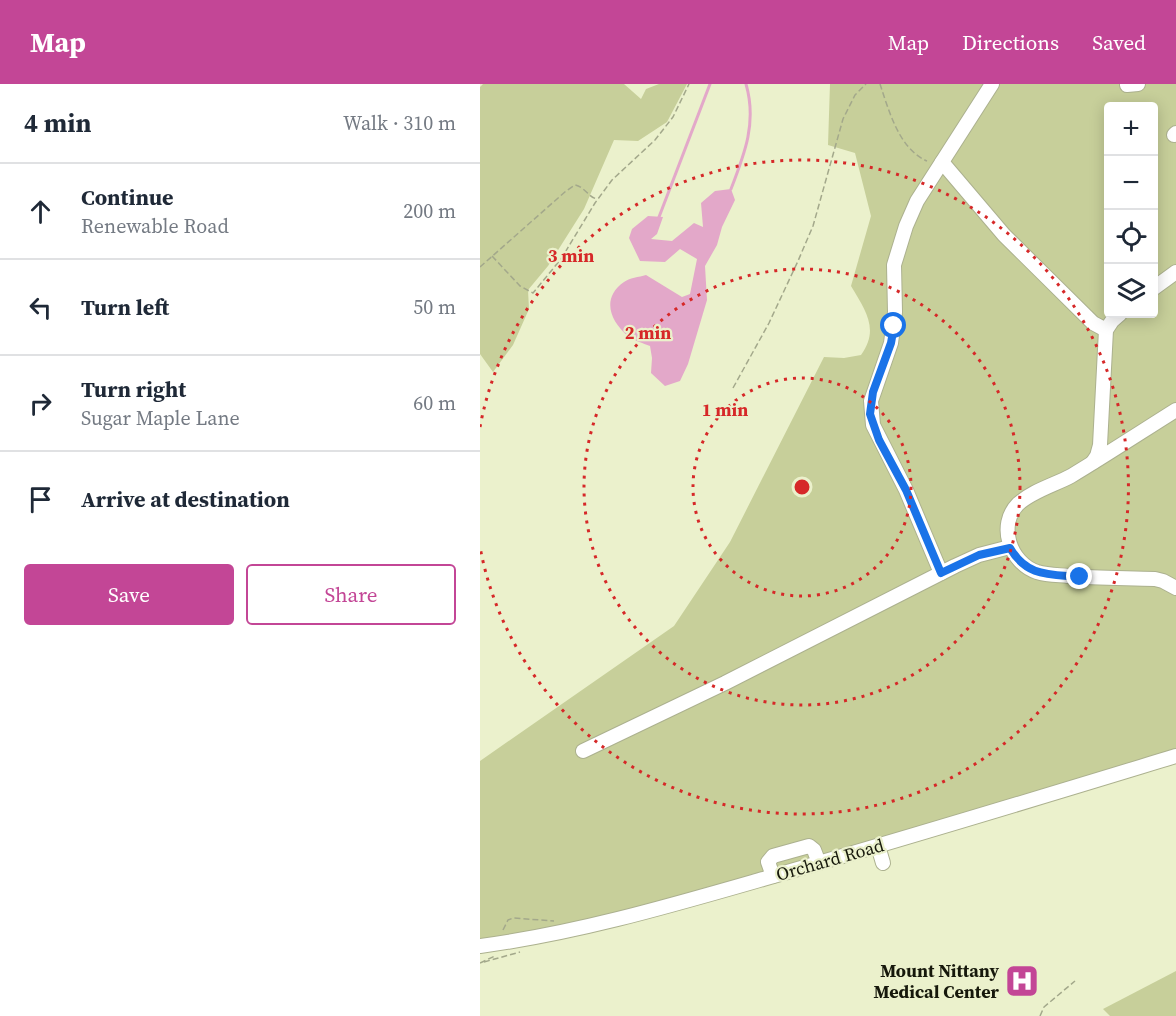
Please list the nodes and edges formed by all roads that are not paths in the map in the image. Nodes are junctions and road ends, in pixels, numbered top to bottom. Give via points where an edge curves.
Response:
1 (992, 84) edge
2 (941, 164) junction
3 (1176, 272) edge
4 (1158, 285) edge
5 (1115, 318) edge
6 (1106, 330) junction
7 (1176, 410) edge
8 (1092, 463) junction
9 (1010, 548) junction
10 (941, 573) junction
11 (1176, 588) edge
12 (583, 751) dead end
13 (1176, 756) edge
14 (878, 846) junction
15 (819, 863) junction
16 (883, 863) dead end
17 (772, 876) junction
18 (480, 946) edge

1 - 2 street
2 - 6 street via 1004,235 1093,323
2 - 10 street via 917,201 898,250 893,275 894,326 870,414
3 - 4 street
5 - 6 street
6 - 8 street via 1100,445
7 - 8 street
8 - 9 street via 1019,504 1009,522
9 - 10 street via 979,555
9 - 11 street via 1020,563 1036,572 1155,579
10 - 12 street
13 - 14 street, Orchard Road
14 - 15 street, Orchard Road
14 - 16 street
15 - 17 street, Orchard Road
15 - 17 street via 809,846 773,856 768,862
17 - 18 street, Orchard Road via 573,931

